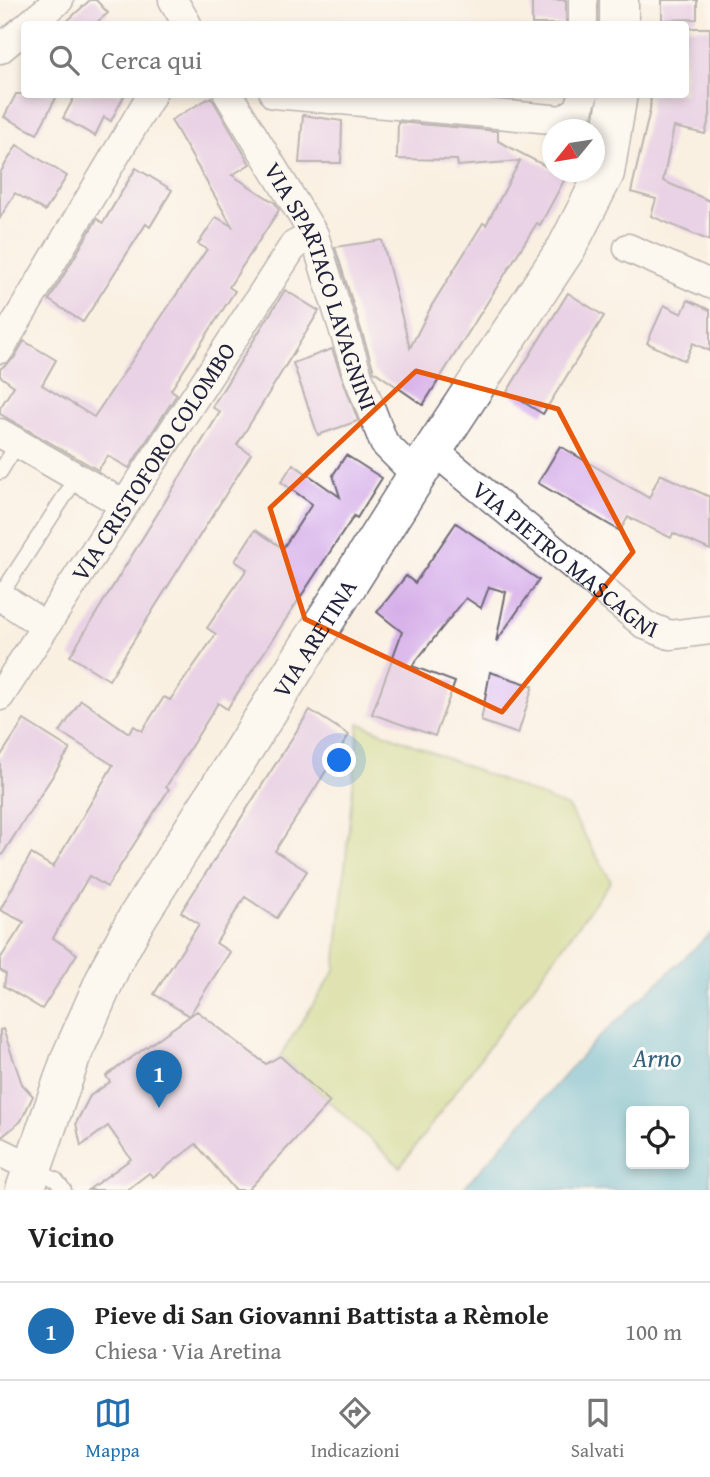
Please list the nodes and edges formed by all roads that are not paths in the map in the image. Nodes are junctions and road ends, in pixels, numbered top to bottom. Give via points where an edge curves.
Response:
1 (59, 0) edge
2 (173, 0) edge
3 (583, 0) edge
4 (619, 0) edge
5 (34, 21) edge
6 (185, 21) edge
7 (583, 21) edge
8 (619, 21) edge
9 (21, 32) edge
10 (0, 50) edge
11 (150, 98) edge
12 (230, 98) edge
13 (318, 98) edge
14 (582, 98) edge
15 (617, 98) edge
16 (314, 235) junction
17 (628, 248) dead end
18 (710, 284) edge
19 (0, 349) edge
20 (9, 438) edge
21 (425, 463) junction
22 (0, 472) edge
23 (77, 477) junction
24 (123, 504) junction
25 (0, 596) edge
26 (45, 626) junction
27 (710, 630) edge
28 (0, 696) edge
29 (19, 1170) edge
30 (64, 1190) edge

1 - 5 street
2 - 6 street
3 - 7 street
4 - 8 main road
9 - 10 street
11 - 19 street
12 - 16 street, VIA SPARTACO LAVAGNINI
13 - 14 street via 563,120 578,110
15 - 21 main road, VIA ARETINA via 605,173 567,247
16 - 21 street, VIA SPARTACO LAVAGNINI via 384,443
16 - 24 street, VIA CRISTOFORO COLOMBO via 294,245
17 - 18 street
20 - 22 lane
20 - 23 street
21 - 27 street, VIA PIETRO MASCAGNI via 645,625 670,635
21 - 29 main road, VIA ARETINA via 137,918
23 - 24 street
23 - 25 lane
24 - 26 street, VIA CRISTOFORO COLOMBO
25 - 26 street
26 - 28 street, VIA CRISTOFORO COLOMBO
29 - 30 lane via 56,1180

